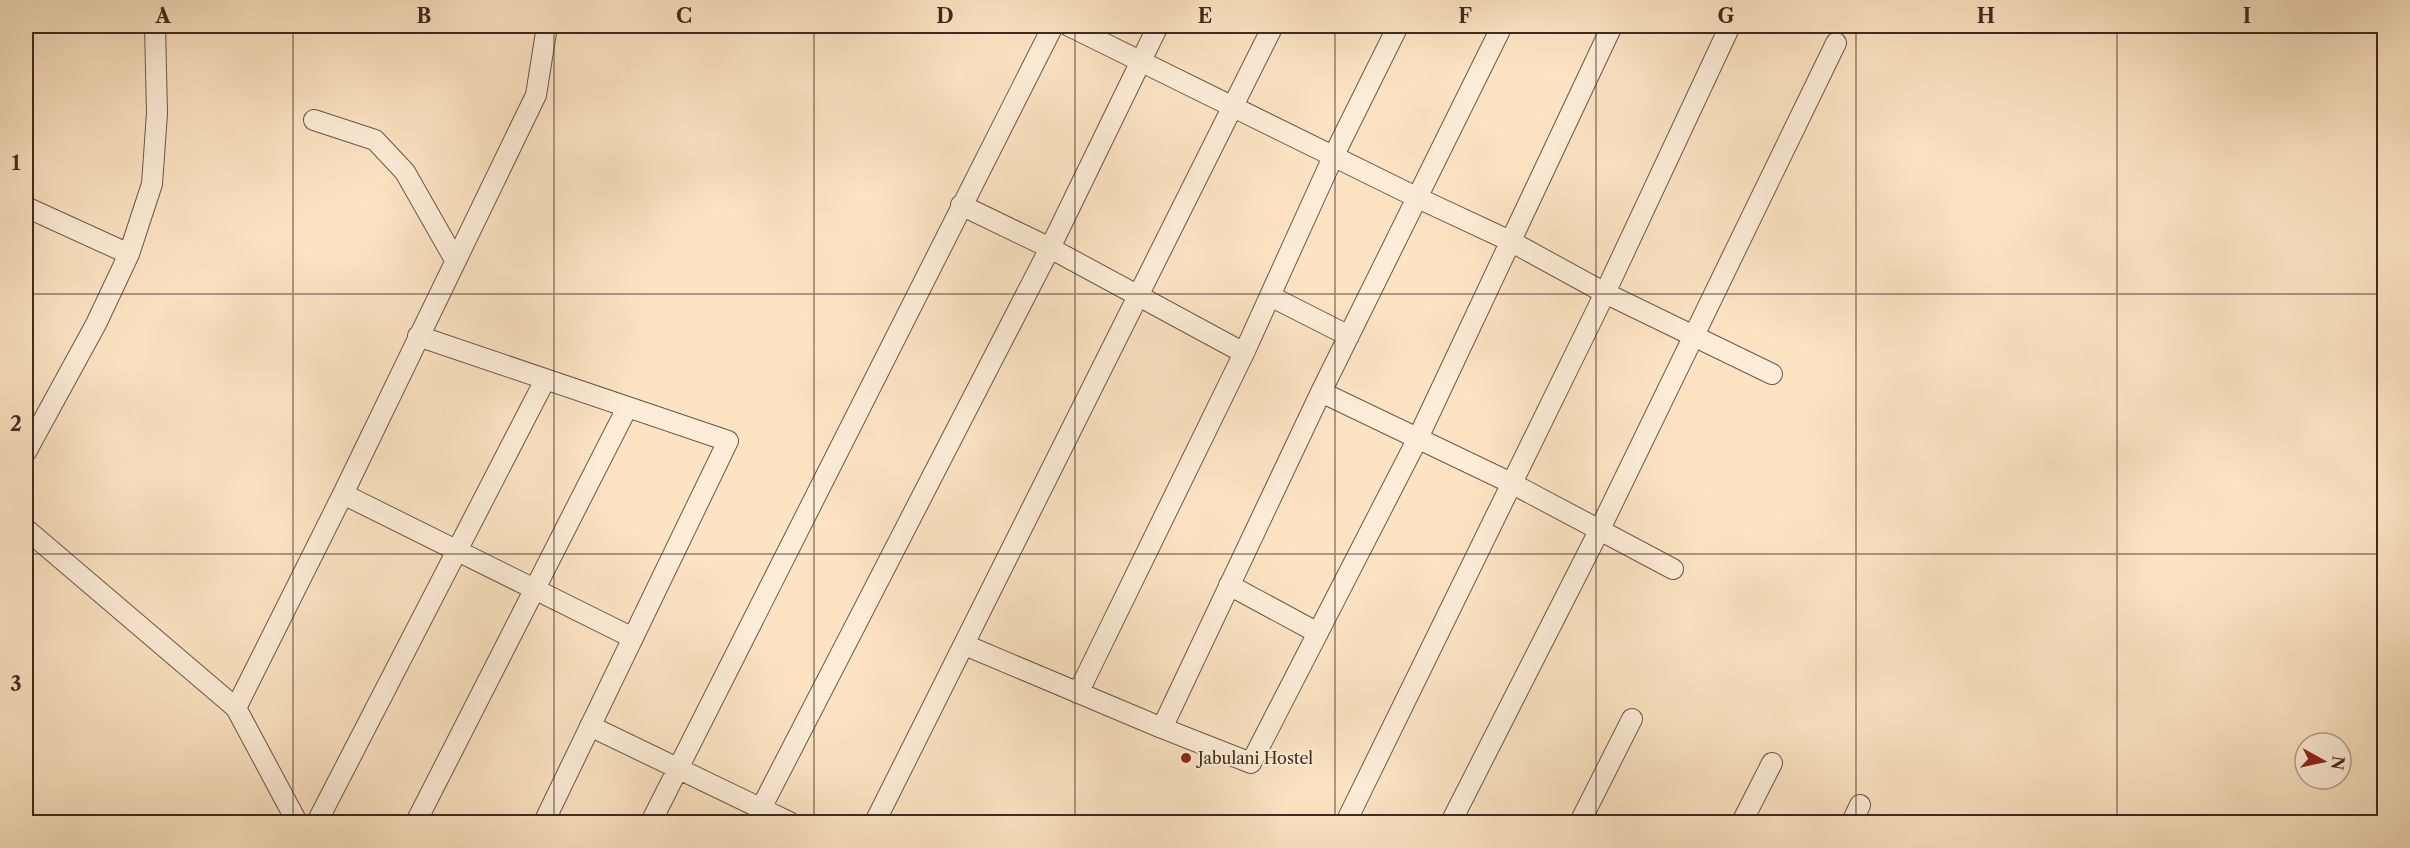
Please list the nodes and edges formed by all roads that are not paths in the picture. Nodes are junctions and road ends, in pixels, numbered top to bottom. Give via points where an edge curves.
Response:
1 (155, 26) edge
2 (547, 26) edge
3 (1053, 26) edge
4 (1069, 26) edge
5 (1158, 26) edge
6 (1273, 26) edge
7 (1398, 26) edge
8 (1502, 26) edge
9 (1612, 26) edge
10 (1730, 26) edge
11 (1836, 42) dead end
12 (1140, 59) junction
13 (1233, 107) junction
14 (314, 120) dead end
15 (1333, 157) junction
16 (1418, 198) junction
17 (961, 205) junction
18 (26, 207) edge
19 (1510, 241) junction
20 (1050, 248) junction
21 (129, 254) junction
22 (455, 260) junction
23 (1605, 293) junction
24 (1139, 295) junction
25 (1270, 296) junction
26 (1695, 335) junction
27 (418, 336) junction
28 (1349, 336) junction
29 (1244, 353) junction
30 (1772, 374) dead end
31 (545, 380) junction
32 (1321, 392) junction
33 (627, 408) junction
34 (1418, 438) junction
35 (26, 452) edge
36 (1511, 483) junction
37 (343, 494) junction
38 (26, 529) edge
39 (1600, 529) junction
40 (456, 550) junction
41 (1673, 569) dead end
42 (1229, 585) junction
43 (535, 589) junction
44 (1318, 633) junction
45 (633, 638) junction
46 (965, 645) junction
47 (1078, 693) junction
48 (236, 708) junction
49 (1632, 719) dead end
50 (591, 726) junction
51 (1162, 728) junction
52 (1772, 763) dead end
53 (678, 768) junction
54 (1860, 805) dead end
55 (758, 816) edge
56 (297, 822) edge
57 (317, 822) edge
58 (416, 822) edge
59 (544, 822) edge
60 (651, 822) edge
61 (789, 822) edge
62 (874, 822) edge
63 (1346, 822) edge
64 (1451, 822) edge
65 (1580, 822) edge
66 (1742, 822) edge
67 (1852, 822) edge

1 - 21 lane via 157,113 152,184
2 - 22 lane via 536,94
3 - 17 lane
4 - 12 lane
5 - 12 lane
6 - 13 lane
7 - 15 lane
8 - 16 lane
9 - 19 lane
10 - 23 lane
11 - 26 lane
12 - 13 lane
12 - 20 lane
13 - 15 lane
13 - 24 lane
14 - 22 lane via 375,140 405,172
15 - 16 lane
15 - 25 lane
16 - 19 lane
16 - 28 lane
17 - 20 lane
17 - 53 lane
18 - 21 lane
19 - 23 lane
19 - 34 lane
20 - 24 lane
20 - 55 lane
21 - 35 lane via 96,324
22 - 27 lane
23 - 26 lane
23 - 36 lane
24 - 29 lane
24 - 46 lane
25 - 28 lane
25 - 29 lane
26 - 30 lane
26 - 39 lane
27 - 31 lane
27 - 37 lane
28 - 32 lane
29 - 47 lane
31 - 33 lane
31 - 40 lane
32 - 34 lane
32 - 42 lane
33 - 43 lane
33 - 45 lane via 728,441
34 - 36 lane
34 - 44 lane
36 - 39 lane
36 - 63 lane
37 - 40 lane
37 - 48 lane
38 - 48 lane
39 - 41 lane
39 - 64 lane
40 - 43 lane
40 - 57 lane
42 - 44 lane
42 - 51 lane
43 - 45 lane
43 - 58 lane
44 - 51 lane via 1251,763
45 - 50 lane
46 - 47 lane
46 - 62 lane
47 - 51 lane
48 - 56 lane
49 - 65 lane
50 - 53 lane
50 - 59 lane
52 - 66 lane
53 - 55 lane
53 - 60 lane
54 - 67 lane
55 - 61 lane

